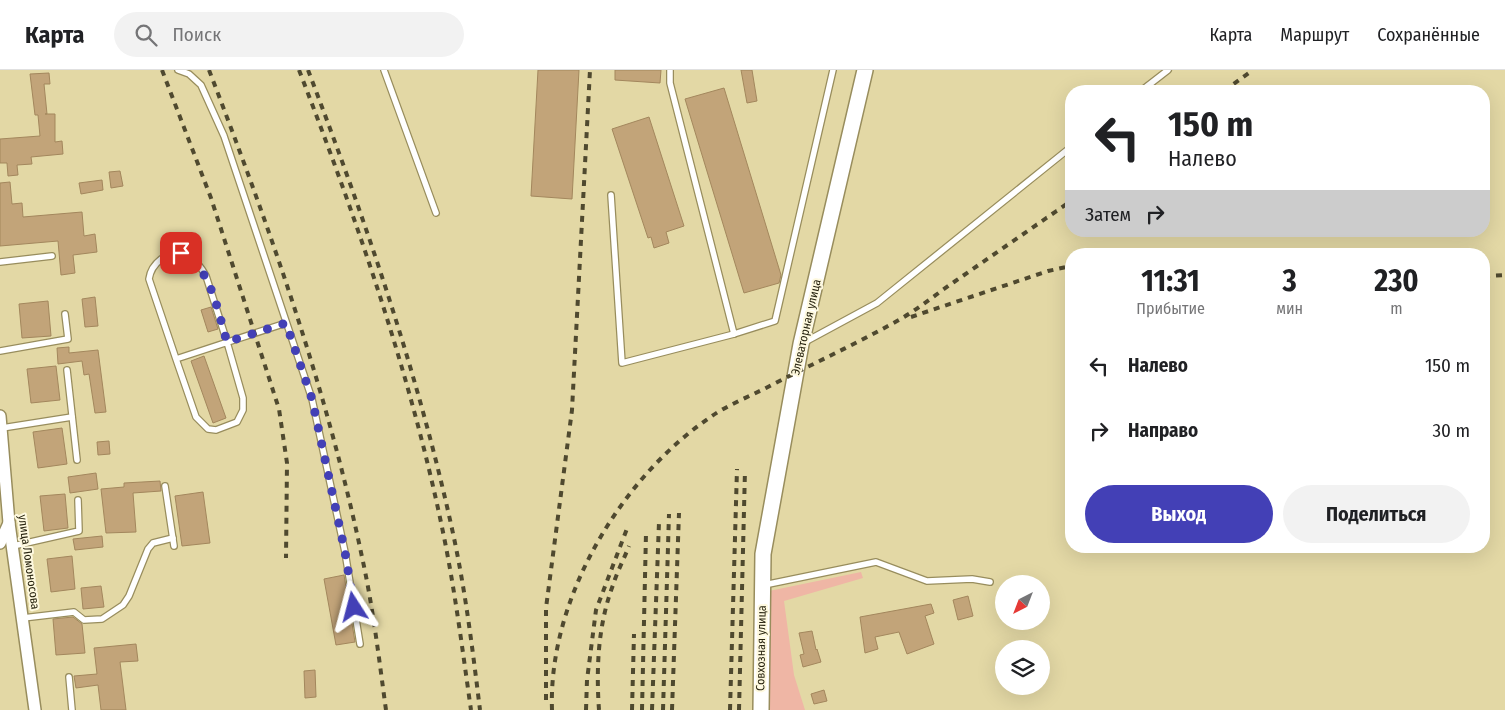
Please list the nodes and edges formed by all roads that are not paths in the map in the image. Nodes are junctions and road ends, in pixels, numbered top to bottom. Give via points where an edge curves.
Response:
1 (178, 70) edge
2 (384, 70) edge
3 (670, 70) edge
4 (833, 70) edge
5 (865, 70) edge
6 (1168, 70) edge
7 (1149, 85) edge
8 (1065, 152) edge
9 (611, 195) dead end
10 (436, 213) dead end
11 (52, 256) dead end
12 (0, 262) edge
13 (66, 314) dead end
14 (286, 323) junction
15 (734, 334) junction
16 (227, 342) junction
17 (801, 344) junction
18 (0, 351) edge
19 (176, 359) junction
20 (67, 370) dead end
21 (72, 417) junction
22 (1, 422) edge
23 (77, 460) dead end
24 (165, 486) dead end
25 (78, 500) dead end
26 (10, 523) junction
27 (173, 538) junction
28 (0, 543) edge
29 (13, 546) junction
30 (174, 546) dead end
31 (990, 582) dead end
32 (762, 586) junction
33 (23, 618) junction
34 (360, 644) dead end
35 (69, 677) dead end
36 (35, 710) edge
37 (72, 710) edge
38 (761, 710) edge

1 - 14 lane via 189,74 201,85 224,136
2 - 10 lane
3 - 15 lane via 670,83
4 - 15 lane via 775,321
5 - 17 street, Элеваторная улица
6 - 7 lane
8 - 17 lane via 877,302
9 - 15 lane via 622,363
11 - 12 lane
13 - 18 lane via 68,340
14 - 16 lane
14 - 34 lane via 312,399 345,552
16 - 19 lane
16 - 19 lane via 244,404 241,417 232,425 208,430 202,425 196,417
16 - 19 lane via 201,267 189,256 181,253 170,255 159,259 153,266 150,279
17 - 32 street, Элеваторная улица via 763,554
20 - 21 lane
21 - 22 lane
21 - 23 lane
22 - 26 street, улица Ломоносова
24 - 27 lane
25 - 29 lane via 79,531
26 - 28 street
26 - 29 street, улица Ломоносова
27 - 30 lane
27 - 33 lane via 153,543 123,605 102,619 84,620 74,612
29 - 33 street, улица Ломоносова
31 - 32 lane via 972,579 927,581 876,562
32 - 38 street, Совхозная улица
33 - 36 street, улица Ломоносова
35 - 37 lane

